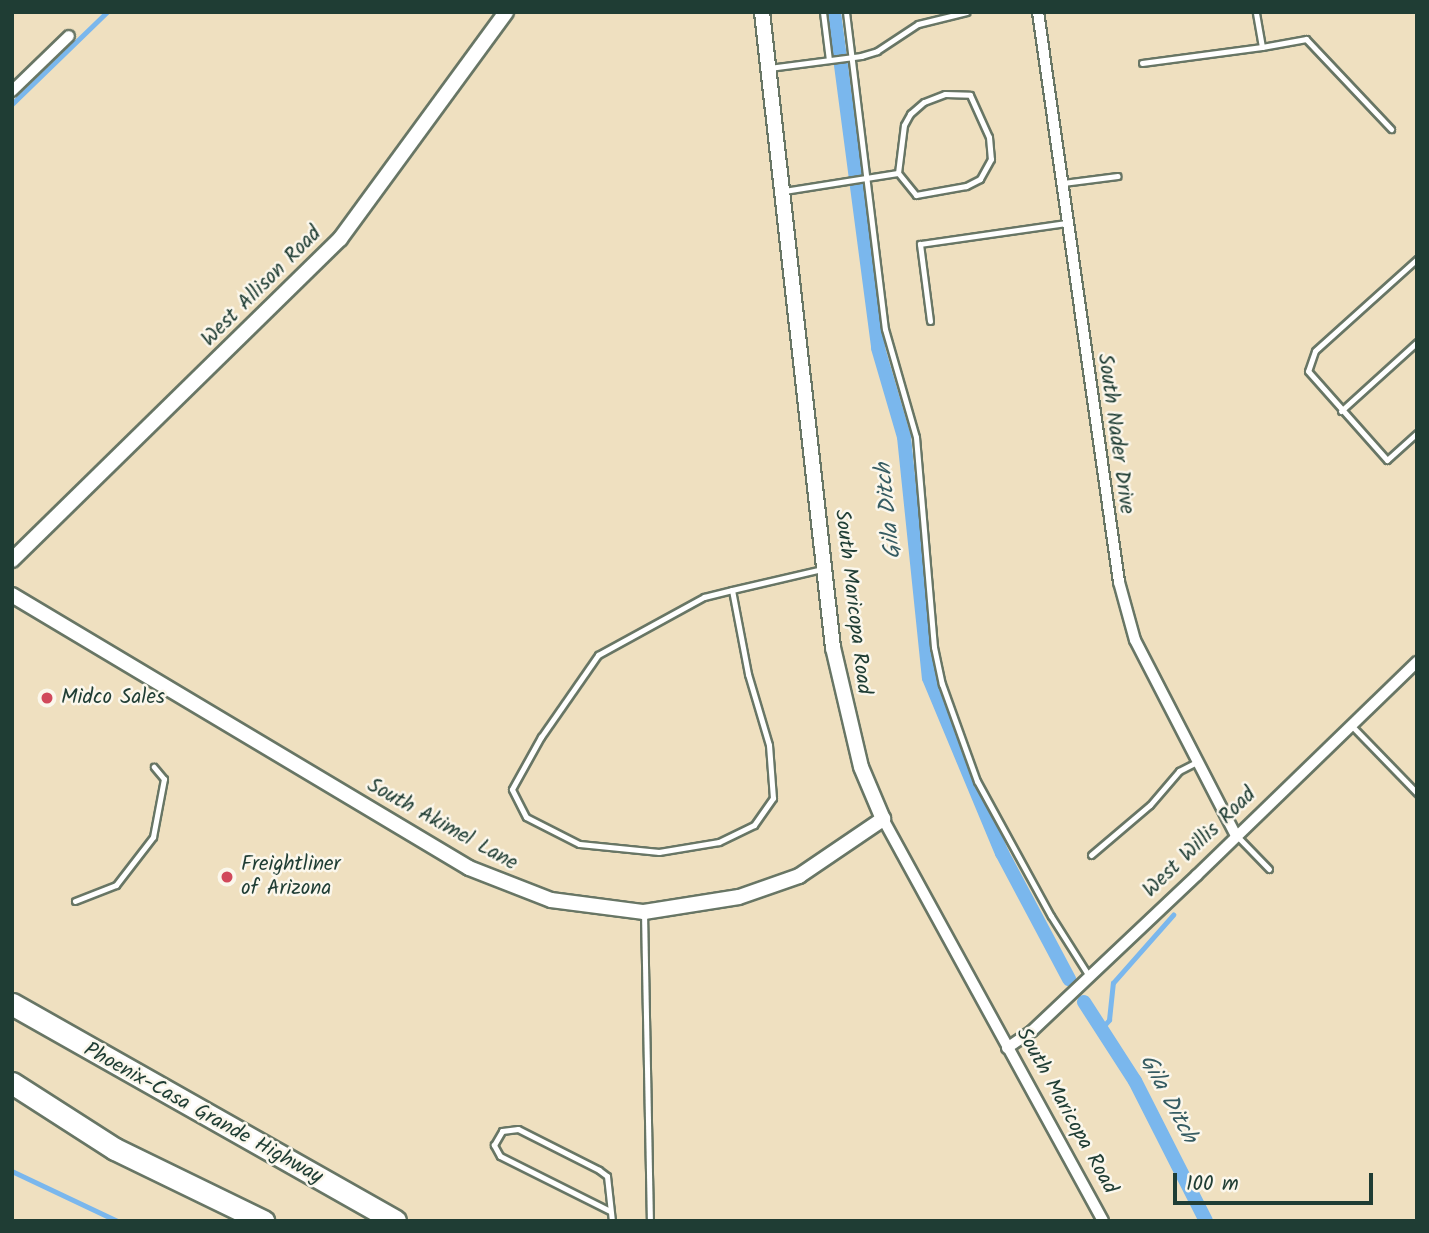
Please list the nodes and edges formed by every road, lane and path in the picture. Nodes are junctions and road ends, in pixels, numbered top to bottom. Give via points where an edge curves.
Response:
1 (506, 12) edge
2 (762, 12) edge
3 (822, 12) edge
4 (846, 12) edge
5 (967, 12) edge
6 (1038, 12) edge
7 (1256, 12) edge
8 (69, 36) dead end
9 (1262, 47) junction
10 (850, 57) junction
11 (829, 60) junction
12 (1142, 63) dead end
13 (769, 68) junction
14 (12, 91) edge
15 (1391, 129) dead end
16 (898, 173) junction
17 (1118, 176) dead end
18 (866, 179) junction
19 (1060, 183) junction
20 (784, 191) junction
21 (1065, 223) junction
22 (1417, 259) edge
23 (930, 321) dead end
24 (1417, 342) edge
25 (1341, 411) junction
26 (1417, 433) edge
27 (12, 560) edge
28 (825, 568) junction
29 (732, 590) junction
30 (12, 595) edge
31 (1417, 662) edge
32 (1351, 725) junction
33 (1199, 761) junction
34 (154, 767) dead end
35 (1417, 793) edge
36 (883, 818) junction
37 (1236, 836) junction
38 (1091, 855) dead end
39 (1269, 869) dead end
40 (75, 901) dead end
41 (644, 912) junction
42 (1089, 976) junction
43 (12, 1004) edge
44 (1007, 1048) junction
45 (12, 1083) edge
46 (610, 1211) junction
47 (263, 1221) edge
48 (395, 1221) edge
49 (612, 1221) edge
50 (650, 1221) edge
51 (1102, 1221) edge

1 - 27 street, West Allison Road via 340,239
2 - 13 street, South Maricopa Road
3 - 11 lane
4 - 10 lane
5 - 10 lane via 918,24 877,51
6 - 19 street, South Nader Drive
7 - 9 lane
8 - 14 street
9 - 12 lane
9 - 15 lane via 1306,39
10 - 11 lane
10 - 18 lane
11 - 13 lane
13 - 20 street, South Maricopa Road
16 - 16 lane via 904,125 910,114 945,94 970,94 989,137 991,159 980,178 966,186 916,195
16 - 18 lane
17 - 19 lane
18 - 20 lane
18 - 42 lane via 889,349 916,437 934,647 942,684 977,781
19 - 21 street, South Nader Drive
20 - 28 street, South Maricopa Road
21 - 23 lane via 920,244
21 - 33 street, South Nader Drive via 1119,582 1135,640
22 - 25 lane via 1315,351 1308,371
24 - 25 lane
25 - 26 lane via 1387,460
28 - 29 lane
28 - 36 street, South Maricopa Road via 845,713 860,767
29 - 29 lane via 704,597 598,655 541,737 512,789 526,817 579,844 659,852 719,842 754,825 773,798 769,745 748,674
30 - 41 street, South Akimel Lane via 468,868 551,900
31 - 32 street, West Willis Road
32 - 35 lane
32 - 37 street, West Willis Road
33 - 37 street, South Nader Drive
33 - 38 lane via 1179,771 1150,805
34 - 40 lane via 164,779 153,837 116,885
36 - 41 street, South Akimel Lane via 799,876 739,897
36 - 44 street, South Maricopa Road
37 - 39 lane
37 - 42 street, West Willis Road
41 - 50 lane
42 - 44 street, West Willis Road
43 - 48 highway, Phoenix-Casa Grande Highway via 172,1099
44 - 51 street, South Maricopa Road
45 - 47 highway via 115,1149
46 - 46 lane via 500,1156 494,1145 502,1131 517,1129 599,1170 607,1176
46 - 49 lane

